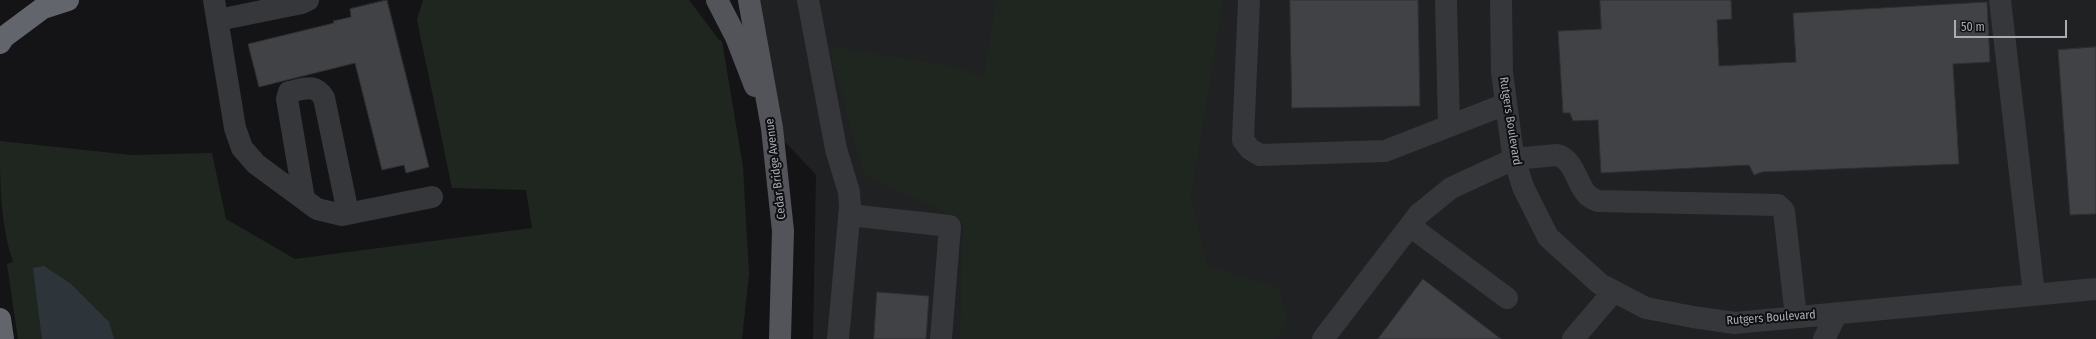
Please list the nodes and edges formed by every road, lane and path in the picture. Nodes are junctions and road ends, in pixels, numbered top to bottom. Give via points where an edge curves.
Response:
1 (68, 0) edge
2 (308, 0) edge
3 (717, 0) edge
4 (750, 0) edge
5 (808, 0) edge
6 (1249, 0) edge
7 (1446, 0) edge
8 (1501, 0) edge
9 (2000, 0) edge
10 (216, 10) edge
11 (0, 43) edge
12 (1506, 104) junction
13 (1449, 126) junction
14 (772, 128) junction
15 (1514, 159) junction
16 (432, 197) dead end
17 (304, 199) junction
18 (348, 214) junction
19 (849, 215) junction
20 (1410, 226) junction
21 (2096, 289) edge
22 (1614, 291) junction
23 (2034, 294) junction
24 (1507, 298) dead end
25 (1838, 313) junction
26 (1796, 317) junction
27 (0, 319) edge
28 (3, 339) edge
29 (780, 339) edge
30 (838, 339) edge
31 (941, 339) edge
32 (1323, 339) edge
33 (1573, 339) edge
34 (1824, 339) edge

1 - 11 highway via 42,8 4,37
2 - 10 street via 302,3
3 - 14 main road via 736,37
4 - 14 main road, Cedar Bridge Avenue
5 - 19 street via 836,149 849,192
6 - 13 street via 1243,140 1250,149 1260,155 1385,151
7 - 13 street
8 - 12 street, Rutgers Boulevard via 1502,72
9 - 23 street
10 - 17 street via 236,128 242,148 256,164
12 - 13 street
12 - 15 street, Rutgers Boulevard
14 - 29 main road, Cedar Bridge Avenue via 784,231
15 - 20 street via 1451,188 1419,214
15 - 22 street, Rutgers Boulevard via 1523,187 1548,237 1600,284
15 - 26 street via 1557,155 1564,157 1585,193 1598,202 1778,205 1784,211
16 - 18 street
17 - 18 street via 317,209
17 - 18 street via 287,95 289,92 310,87 318,90 324,98
19 - 30 street
19 - 31 street via 950,226
20 - 24 street
20 - 32 street
21 - 23 street, Rutgers Boulevard
22 - 26 street, Rutgers Boulevard via 1646,308 1693,317 1734,322
22 - 33 street
23 - 25 street, Rutgers Boulevard
25 - 26 street, Rutgers Boulevard
25 - 34 street
27 - 28 highway

